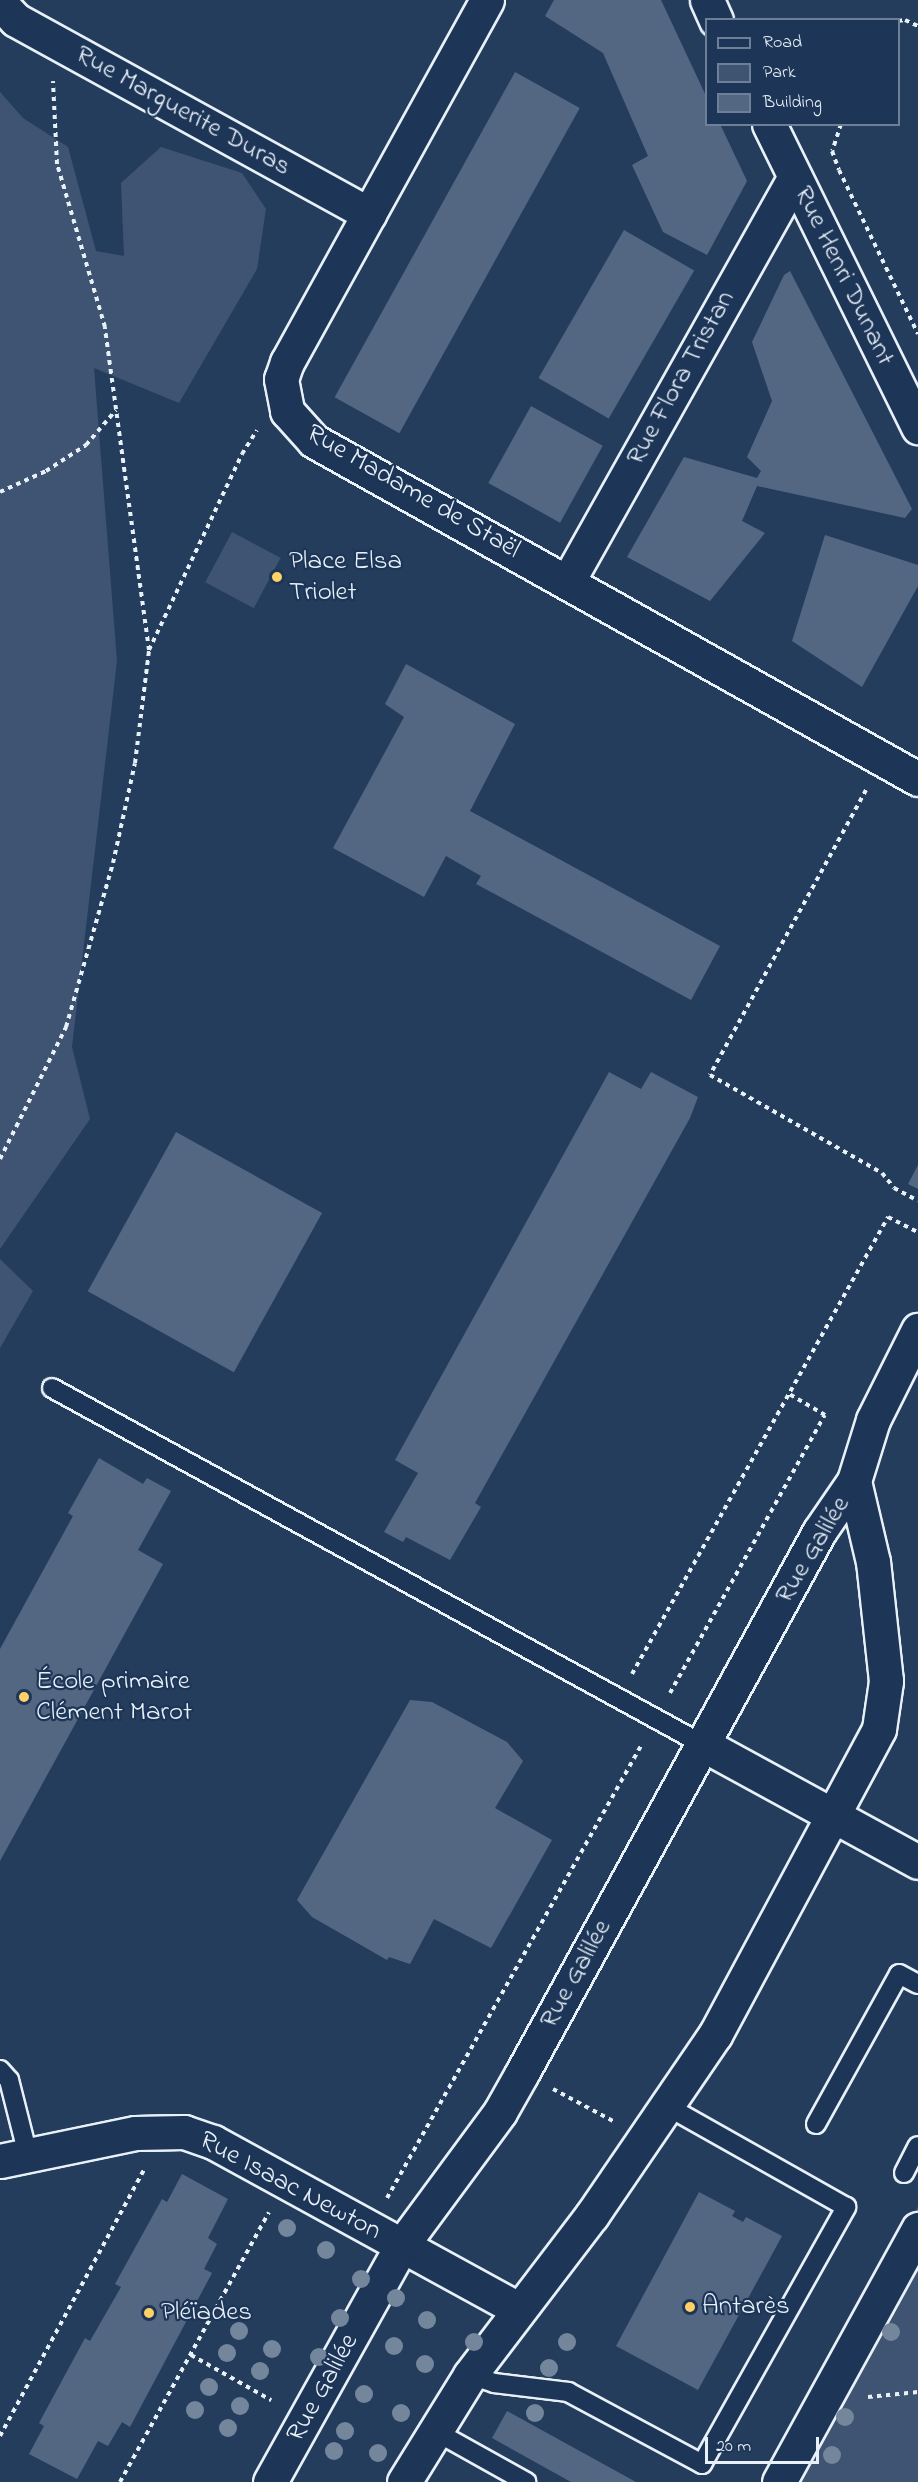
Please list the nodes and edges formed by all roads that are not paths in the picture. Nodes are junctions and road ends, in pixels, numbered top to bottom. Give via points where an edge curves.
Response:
1 (487, 0) edge
2 (706, 0) edge
3 (0, 3) edge
4 (715, 18) edge
5 (770, 126) edge
6 (795, 177) junction
7 (369, 214) junction
8 (918, 427) edge
9 (568, 581) junction
10 (918, 779) edge
11 (918, 1330) edge
12 (51, 1388) dead end
13 (854, 1481) junction
14 (702, 1744) junction
15 (834, 1816) junction
16 (918, 1862) edge
17 (918, 1984) edge
18 (0, 2070) edge
19 (667, 2106) junction
20 (816, 2124) dead end
21 (918, 2146) edge
22 (14, 2158) edge
23 (904, 2173) dead end
24 (918, 2229) edge
25 (402, 2245) junction
26 (518, 2309) junction
27 (470, 2375) junction
28 (433, 2430) junction
29 (270, 2482) edge
30 (404, 2482) edge
31 (526, 2482) edge
32 (779, 2482) edge

1 - 7 street
2 - 4 street
3 - 7 street, Rue Marguerite Duras via 16,20
5 - 6 street, Rue Henri Dunant
6 - 8 street, Rue Henri Dunant
6 - 9 street, Rue Flora Tristan
7 - 9 street, Rue Madame de Staël via 287,362 281,394 286,411 314,441
9 - 10 street, Rue Madame de Staël
11 - 13 street via 873,1420
12 - 14 lane
13 - 14 street, Rue Galilée via 819,1533
13 - 15 street, Rue Galilée via 873,1562 886,1704 879,1729
14 - 15 street
14 - 25 street, Rue Galilée via 500,2112
15 - 16 street
15 - 19 street, Rue Galilée via 715,2035
17 - 20 lane via 899,1974
18 - 22 lane via 9,2080
19 - 26 street, Rue Galilée
19 - 27 lane via 846,2207 702,2464 568,2392 494,2383
21 - 23 lane
22 - 25 street, Rue Isaac Newton via 135,2133 184,2132 213,2142
24 - 32 street
25 - 26 street, Rue Isaac Newton
25 - 29 street, Rue Galilée
26 - 27 street, Rue Galilée
27 - 28 street, Rue Galilée
28 - 30 street, Rue Galilée
28 - 31 lane

